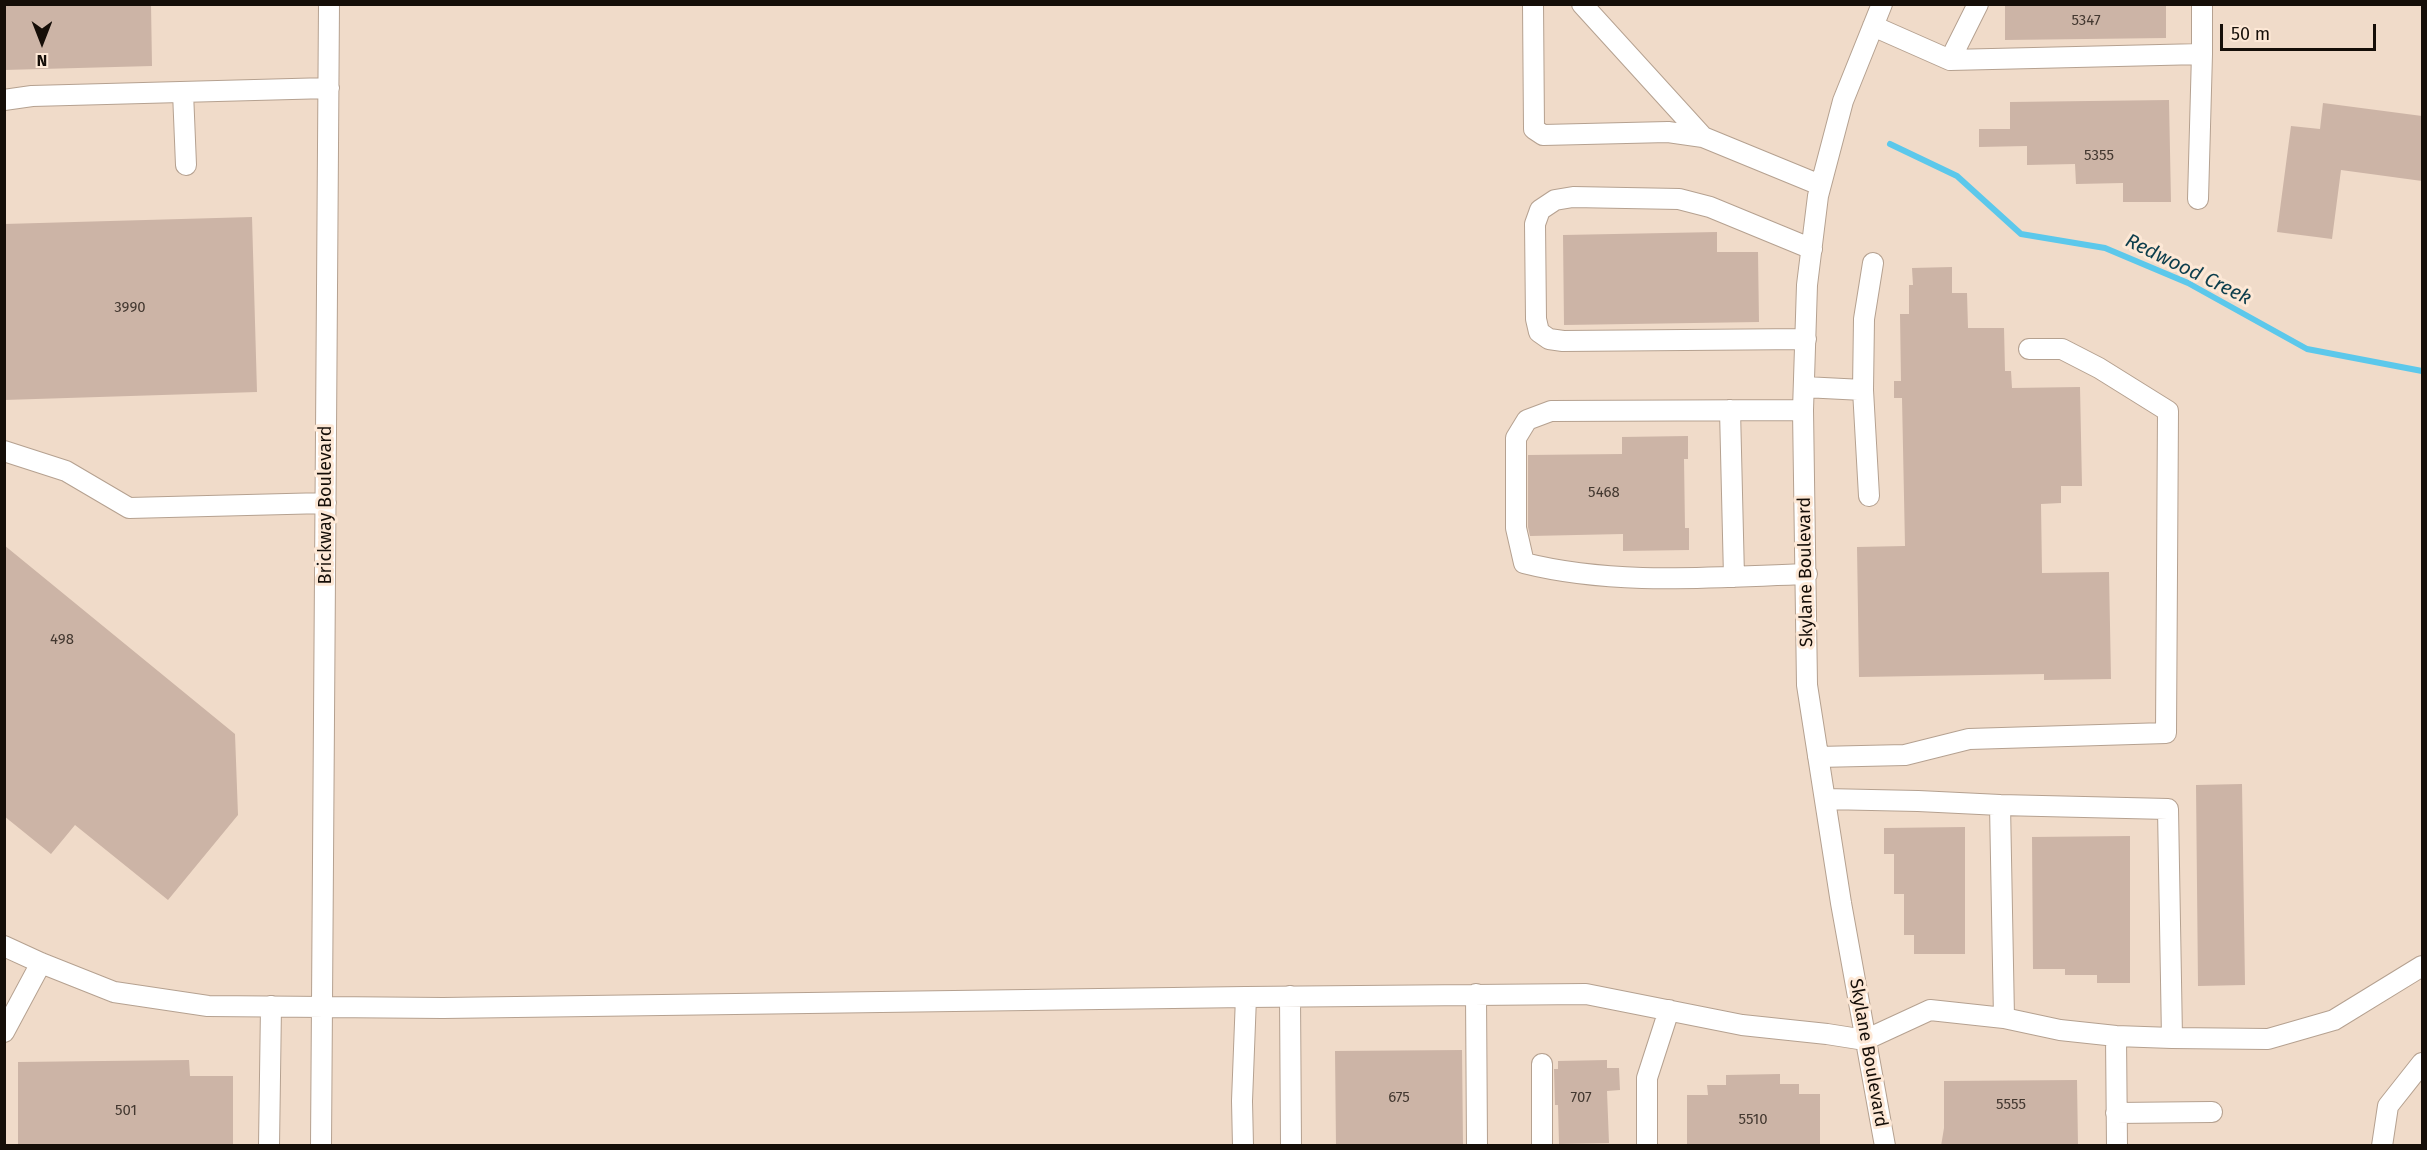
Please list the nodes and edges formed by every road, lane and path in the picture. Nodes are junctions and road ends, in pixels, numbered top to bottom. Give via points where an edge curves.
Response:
1 (329, 4) edge
2 (1533, 4) edge
3 (1582, 4) edge
4 (1882, 4) edge
5 (1978, 4) edge
6 (2202, 4) edge
7 (1873, 26) junction
8 (2202, 54) junction
9 (1950, 60) junction
10 (329, 88) junction
11 (183, 92) junction
12 (4, 100) edge
13 (1703, 137) junction
14 (186, 165) dead end
15 (1820, 185) junction
16 (2198, 199) dead end
17 (1812, 249) junction
18 (1873, 263) dead end
19 (1806, 339) junction
20 (2029, 349) dead end
21 (1804, 387) junction
22 (1863, 390) junction
23 (1730, 410) junction
24 (1803, 410) junction
25 (4, 451) edge
26 (1869, 496) dead end
27 (326, 503) junction
28 (1807, 574) junction
29 (1734, 576) junction
30 (1818, 758) junction
31 (1825, 799) junction
32 (2000, 805) junction
33 (4, 946) edge
34 (41, 963) junction
35 (2422, 966) edge
36 (1476, 994) junction
37 (1290, 996) junction
38 (1246, 997) junction
39 (271, 1005) junction
40 (321, 1005) junction
41 (1670, 1010) junction
42 (2004, 1018) junction
43 (4, 1032) edge
44 (2116, 1036) junction
45 (2172, 1038) junction
46 (1865, 1040) junction
47 (2422, 1063) edge
48 (1542, 1064) dead end
49 (2212, 1112) dead end
50 (2116, 1113) junction
51 (269, 1146) edge
52 (321, 1146) edge
53 (1243, 1146) edge
54 (1291, 1146) edge
55 (1477, 1146) edge
56 (1542, 1146) edge
57 (1647, 1146) edge
58 (1885, 1146) edge
59 (2117, 1146) edge
60 (2382, 1146) edge

1 - 10 street, Brickway Boulevard
2 - 13 street via 1534,129 1543,135 1668,132
3 - 13 street
4 - 7 street, Skylane Boulevard
5 - 9 street
6 - 8 street
7 - 9 street
7 - 15 street, Skylane Boulevard via 1843,100
8 - 9 street
8 - 16 street
10 - 11 street
10 - 27 street, Brickway Boulevard
11 - 12 street
11 - 14 street
13 - 15 street
15 - 17 street, Skylane Boulevard
17 - 19 street, Skylane Boulevard
17 - 19 street via 1710,207 1679,199 1564,198 1540,210 1535,224 1536,319 1539,332 1550,339
18 - 22 street via 1864,319
19 - 21 street, Skylane Boulevard
20 - 30 street via 2062,349 2168,411 2166,734 1969,739 1905,755
21 - 22 street
21 - 24 street, Skylane Boulevard
22 - 26 street
23 - 24 street
23 - 29 street
23 - 29 street via 1551,411 1527,420 1516,438 1516,528 1524,563 1563,573 1659,578
24 - 28 street, Skylane Boulevard
25 - 27 street via 66,471 129,508
27 - 40 street, Brickway Boulevard
28 - 29 street
28 - 30 street, Skylane Boulevard via 1807,685
30 - 31 street, Skylane Boulevard
31 - 32 street
31 - 46 street, Skylane Boulevard
32 - 42 street
32 - 45 street via 2168,809
33 - 34 street
34 - 39 street via 114,992 208,1005
34 - 43 street
35 - 45 street via 2334,1020 2290,1033 2268,1039
36 - 37 street
36 - 41 street via 1586,994
36 - 55 street
37 - 38 street
37 - 54 street
38 - 40 street via 443,1008
38 - 53 street
39 - 40 street
39 - 51 street
40 - 52 street, Brickway Boulevard
41 - 46 street via 1742,1025
41 - 57 street via 1647,1078
42 - 44 street
42 - 46 street via 1930,1010
44 - 45 street
44 - 50 street
46 - 58 street, Skylane Boulevard
47 - 60 street via 2388,1106
48 - 56 street
49 - 50 street
50 - 59 street

